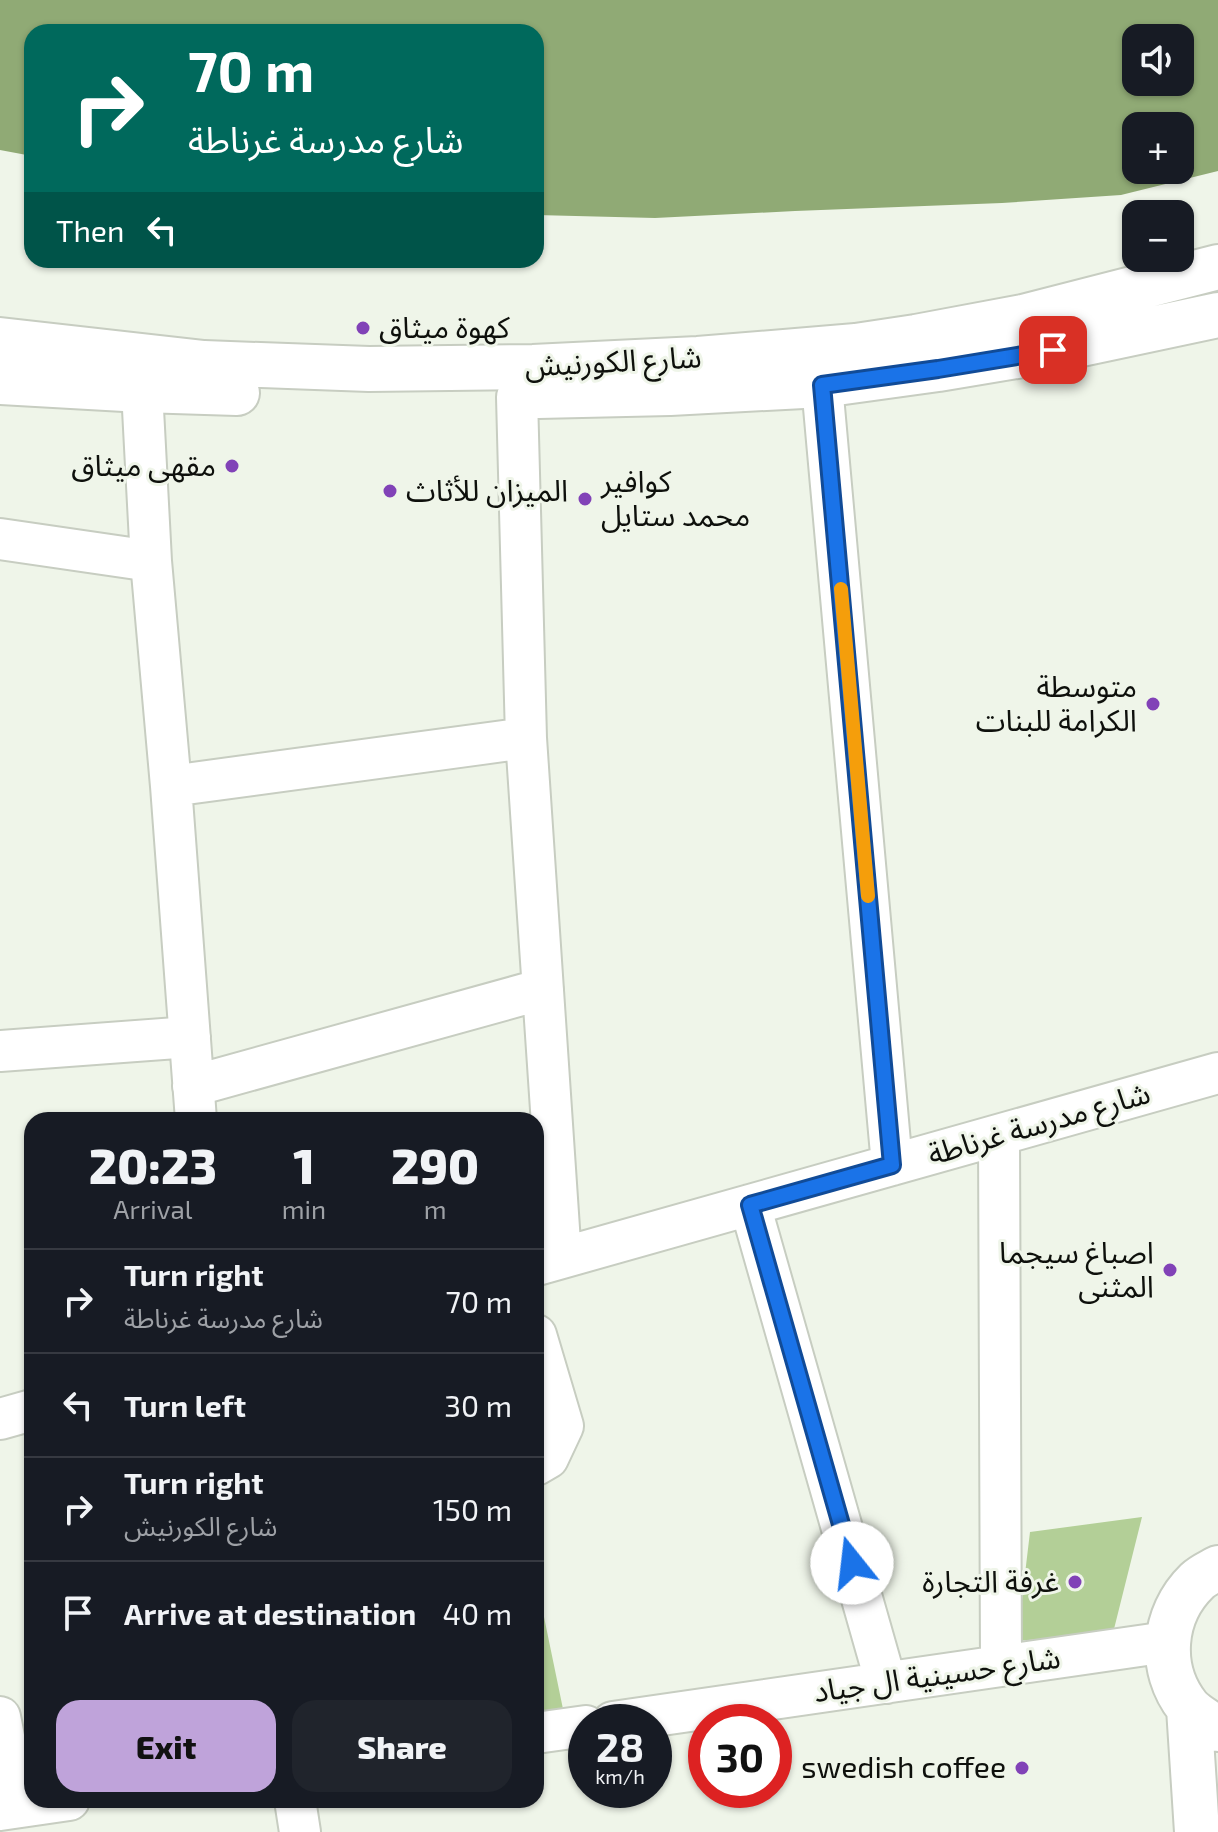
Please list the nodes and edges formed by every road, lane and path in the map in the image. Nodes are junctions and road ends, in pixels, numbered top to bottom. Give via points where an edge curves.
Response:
1 (1218, 267) edge
2 (1218, 315) edge
3 (0, 340) edge
4 (0, 382) edge
5 (822, 385) junction
6 (142, 390) junction
7 (517, 397) junction
8 (0, 539) edge
9 (151, 561) junction
10 (526, 738) junction
11 (171, 786) junction
12 (543, 989) junction
13 (190, 1037) junction
14 (0, 1051) edge
15 (1218, 1073) edge
16 (195, 1103) edge
17 (999, 1135) junction
18 (892, 1165) junction
19 (750, 1205) junction
20 (548, 1262) edge
21 (544, 1362) edge
22 (24, 1412) edge
23 (0, 1419) edge
24 (544, 1460) edge
25 (1218, 1568) edge
26 (1167, 1642) junction
27 (1001, 1666) junction
28 (886, 1683) junction
29 (672, 1714) edge
30 (0, 1717) edge
31 (1203, 1719) edge
32 (568, 1729) edge
33 (544, 1732) edge
34 (296, 1808) edge
35 (9, 1809) edge
36 (300, 1832) edge
37 (1197, 1832) edge

1 - 3 street, شارع الكورنيش via 1023,317 916,337 698,359 369,369 204,363
2 - 5 street, شارع الكورنيش via 1053,350
4 - 6 street, شارع الكورنيش
5 - 7 street, شارع الكورنيش
5 - 18 street
6 - 7 street, شارع الكورنيش
6 - 9 street
7 - 10 street
8 - 9 street
9 - 11 street
10 - 11 street
10 - 12 street
11 - 13 street
12 - 16 street
12 - 20 street
13 - 14 street
13 - 16 street
15 - 17 street, شارع مدرسة غرناطة
17 - 18 street, شارع مدرسة غرناطة
17 - 27 street
18 - 19 street, شارع مدرسة غرناطة
19 - 20 street, شارع مدرسة غرناطة
19 - 28 street
21 - 24 street via 563,1426
22 - 23 street
25 - 26 street via 1197,1581 1176,1609
26 - 27 street, شارع حسينية ال جياد
26 - 31 street via 1171,1678
27 - 28 street, شارع حسينية ال جياد
28 - 29 street, شارع حسينية ال جياد
30 - 35 street
31 - 37 street
32 - 33 street
34 - 36 street

